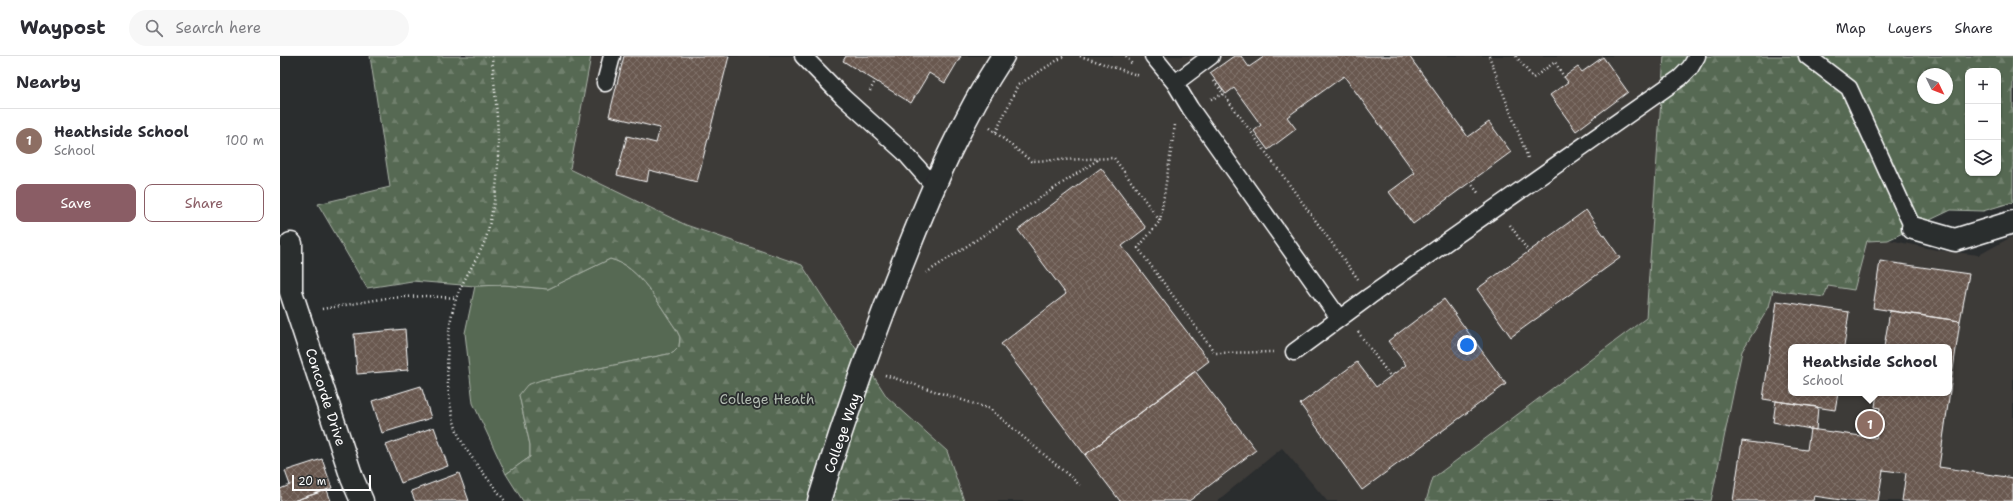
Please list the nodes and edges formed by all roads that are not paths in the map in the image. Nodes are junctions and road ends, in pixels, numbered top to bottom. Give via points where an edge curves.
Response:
1 (612, 56) edge
2 (803, 56) edge
3 (1003, 56) edge
4 (1153, 56) edge
5 (1697, 56) edge
6 (1807, 56) edge
7 (1206, 60) edge
8 (605, 83) dead end
9 (1175, 83) junction
10 (933, 185) junction
11 (2013, 222) edge
12 (1913, 228) joint
13 (291, 244) dead end
14 (290, 301) edge
15 (1342, 316) junction
16 (1294, 352) road end
17 (362, 501) edge
18 (819, 501) edge

1 - 8 lane
2 - 10 lane via 843,97 904,152
3 - 10 street, College Way via 989,77
4 - 9 lane
5 - 15 lane via 1680,78
6 - 12 lane via 1849,88
7 - 9 lane
9 - 15 lane via 1190,108
10 - 18 street, College Way via 896,278 873,369
11 - 12 street via 1955,240
13 - 14 street, Concorde Drive
14 - 17 street, Concorde Drive
15 - 16 lane

